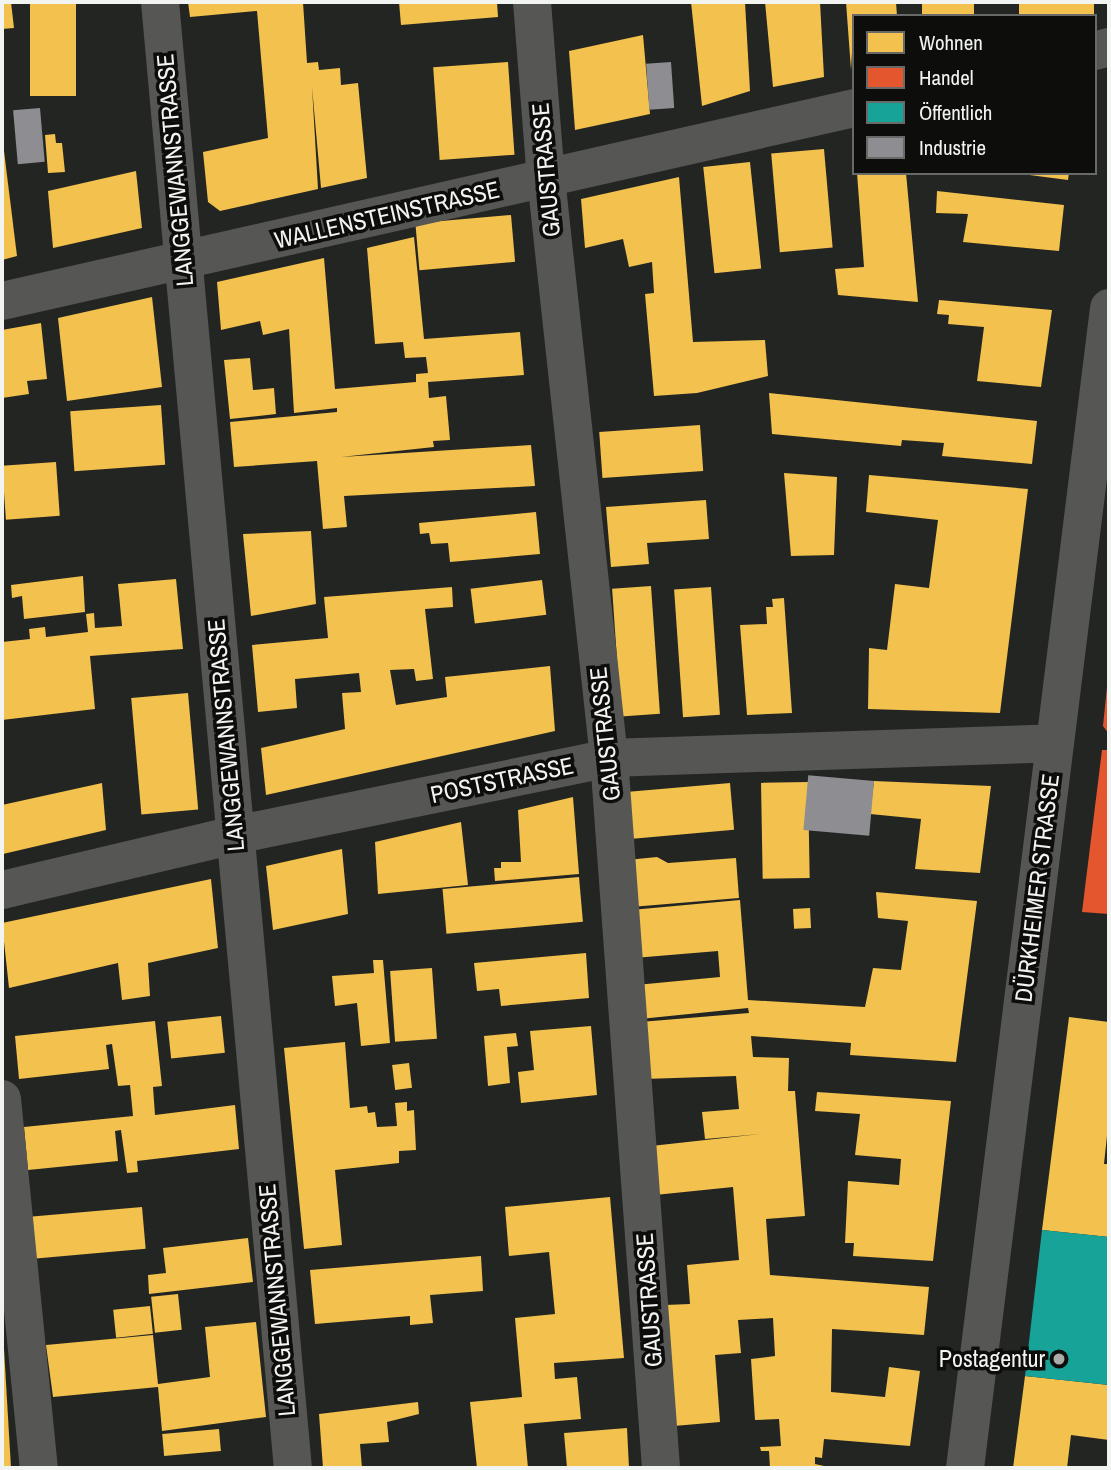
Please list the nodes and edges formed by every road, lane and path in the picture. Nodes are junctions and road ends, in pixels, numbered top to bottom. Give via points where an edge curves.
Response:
1 (160, 2) edge
2 (532, 2) edge
3 (852, 108) edge
4 (546, 178) junction
5 (183, 262) junction
6 (2, 301) edge
7 (1109, 307) edge
8 (1055, 743) junction
9 (609, 758) junction
10 (235, 835) junction
11 (2, 890) edge
12 (2, 1099) edge
13 (39, 1468) edge
14 (293, 1468) edge
15 (661, 1468) edge
16 (965, 1468) edge

1 - 5 street, LANGGEWANNSTRASSE
2 - 4 street, GAUSTRASSE
3 - 4 street, WALLENSTEINSTRASSE
4 - 5 street, WALLENSTEINSTRASSE
4 - 9 street, GAUSTRASSE
5 - 6 street, WALLENSTEINSTRASSE
5 - 10 street, LANGGEWANNSTRASSE
7 - 8 street, DÜRKHEIMER STRASSE
8 - 9 street, POSTSTRASSE
8 - 16 street, DÜRKHEIMER STRASSE
9 - 10 street, POSTSTRASSE
9 - 15 street, GAUSTRASSE
10 - 11 street, POSTSTRASSE
10 - 14 street, LANGGEWANNSTRASSE
12 - 13 street

